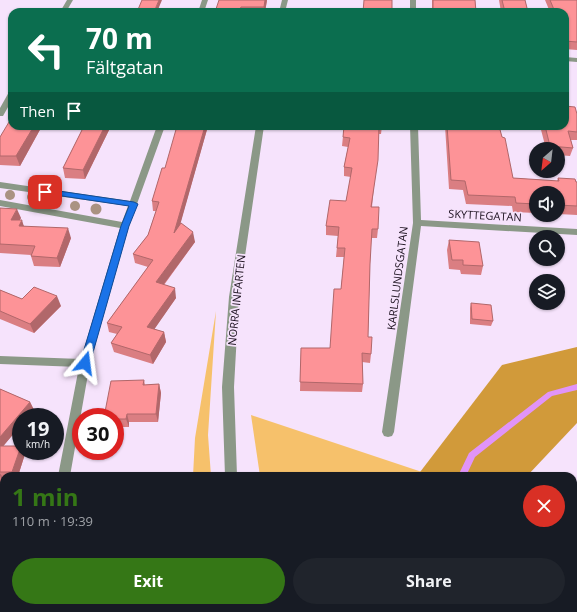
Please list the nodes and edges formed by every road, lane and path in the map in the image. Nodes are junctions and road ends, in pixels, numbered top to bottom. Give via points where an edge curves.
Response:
1 (8, 101) edge
2 (0, 114) edge
3 (161, 130) edge
4 (259, 130) edge
5 (414, 130) edge
6 (0, 185) edge
7 (0, 203) edge
8 (134, 204) junction
9 (417, 223) junction
10 (125, 226) junction
11 (577, 232) edge
12 (0, 360) edge
13 (85, 363) junction
14 (388, 432) dead end
15 (65, 472) edge
16 (231, 472) edge

1 - 2 street
3 - 8 street
4 - 16 street, NORRA INFARTEN via 234,297 228,387
5 - 9 street, KARLSLUNDSGATAN
6 - 8 street
7 - 10 street
8 - 10 street
9 - 11 street, SKYTTEGATAN
9 - 14 street, KARLSLUNDSGATAN
10 - 13 street
12 - 13 street
13 - 15 street

